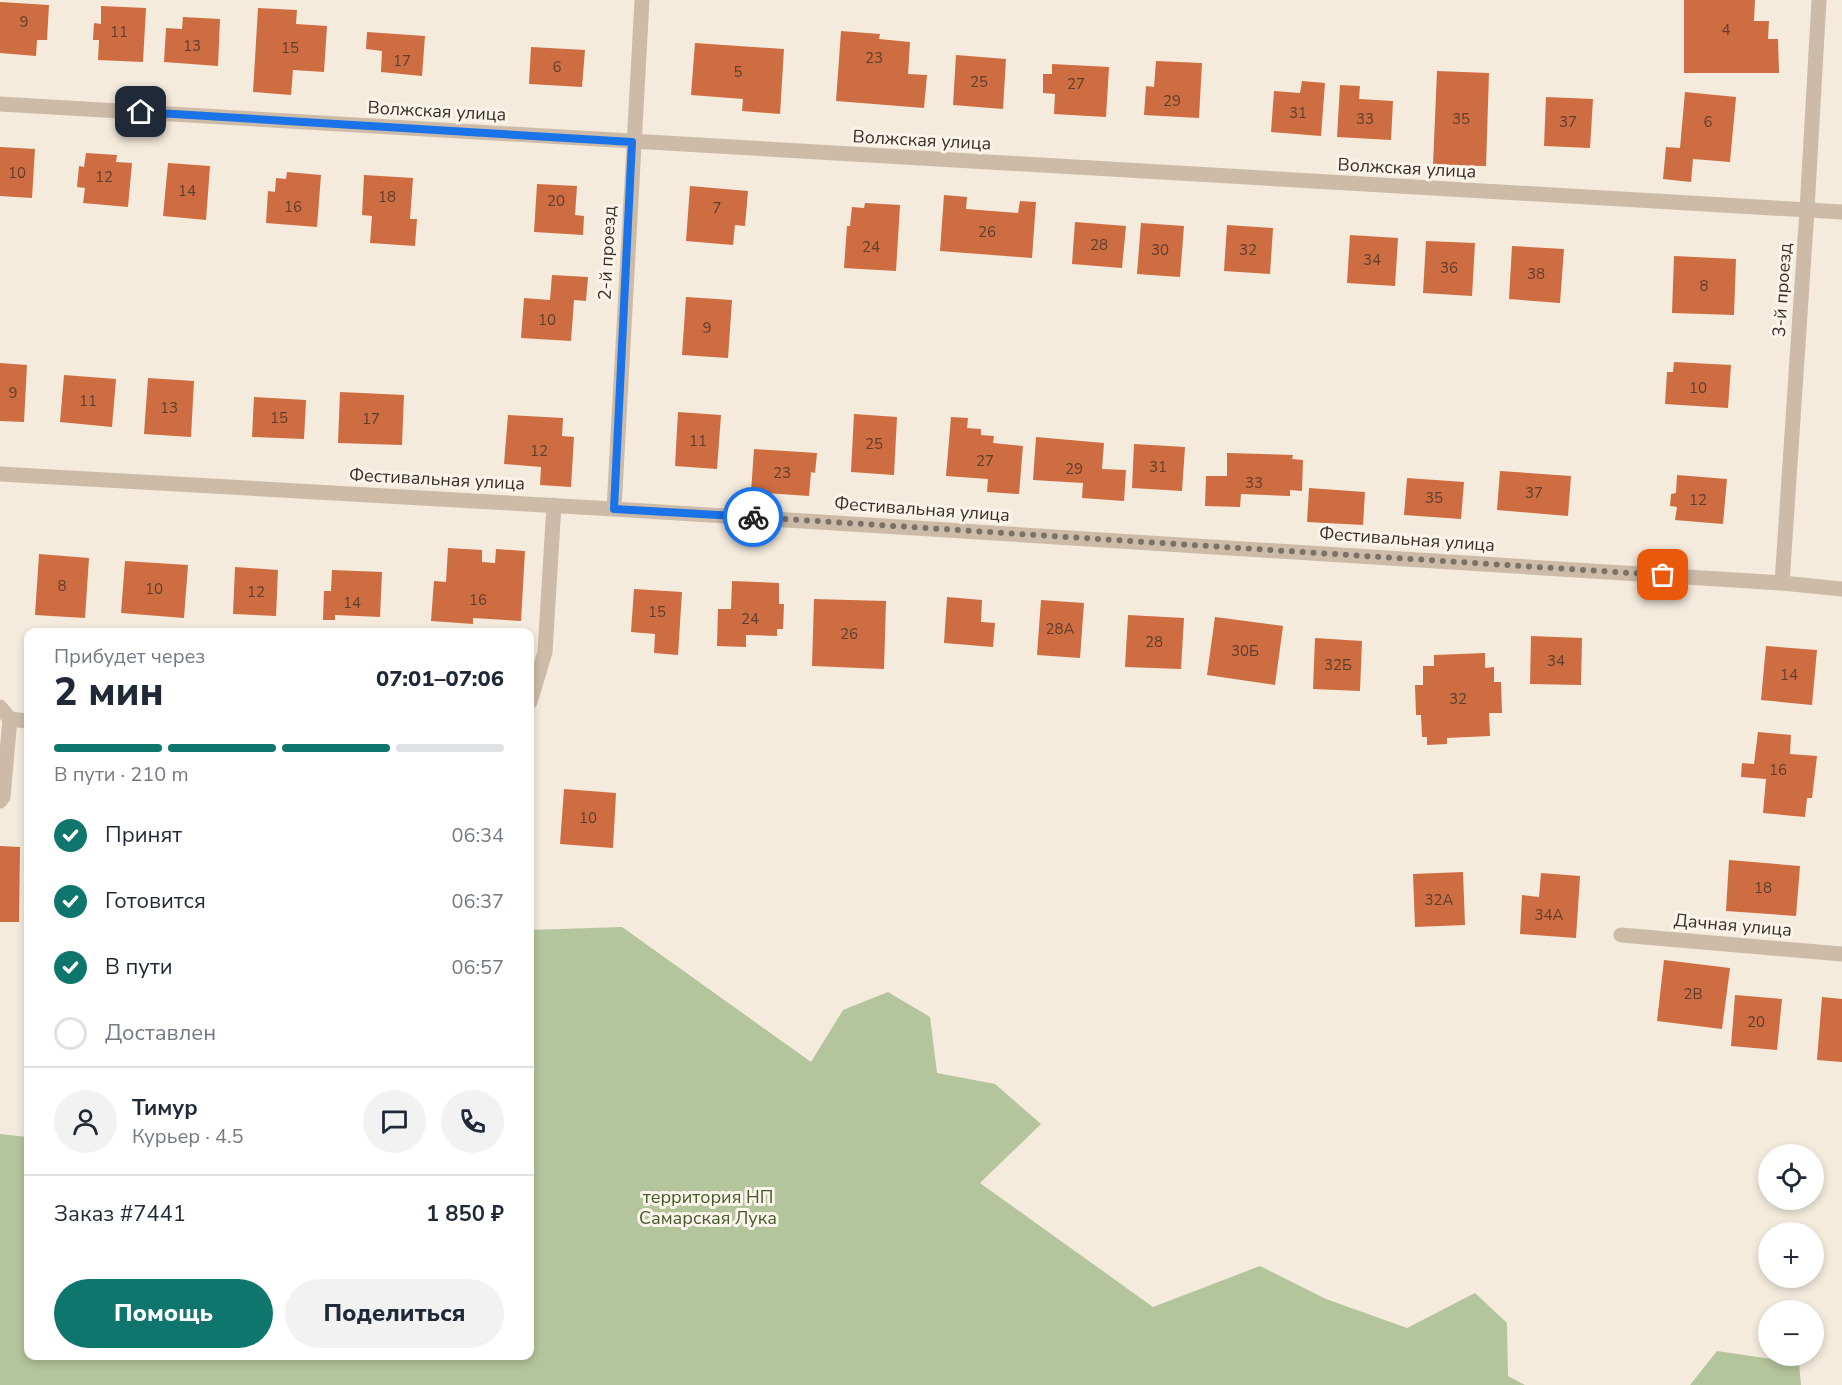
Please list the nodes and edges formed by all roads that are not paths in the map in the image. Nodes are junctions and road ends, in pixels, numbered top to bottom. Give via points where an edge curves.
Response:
1 (642, 0) edge
2 (1819, 0) edge
3 (0, 104) edge
4 (632, 142) junction
5 (1807, 210) junction
6 (1842, 212) edge
7 (0, 474) edge
8 (554, 505) junction
9 (614, 509) junction
10 (1782, 583) junction
11 (1842, 589) edge
12 (534, 689) edge
13 (5, 713) edge
14 (24, 720) edge
15 (0, 801) edge
16 (1621, 935) dead end
17 (1842, 954) edge

1 - 4 street, 2-й проезд
2 - 5 street, 3-й проезд
3 - 4 street, Волжская улица
4 - 5 street, Волжская улица
4 - 9 street, 2-й проезд
5 - 6 street, Волжская улица
5 - 10 street, 3-й проезд
7 - 8 street, Фестивальная улица
8 - 9 street, Фестивальная улица
8 - 12 street via 545,652
9 - 10 street, Фестивальная улица
10 - 11 street, Фестивальная улица
13 - 14 street
13 - 15 street
16 - 17 street, Дачная улица

